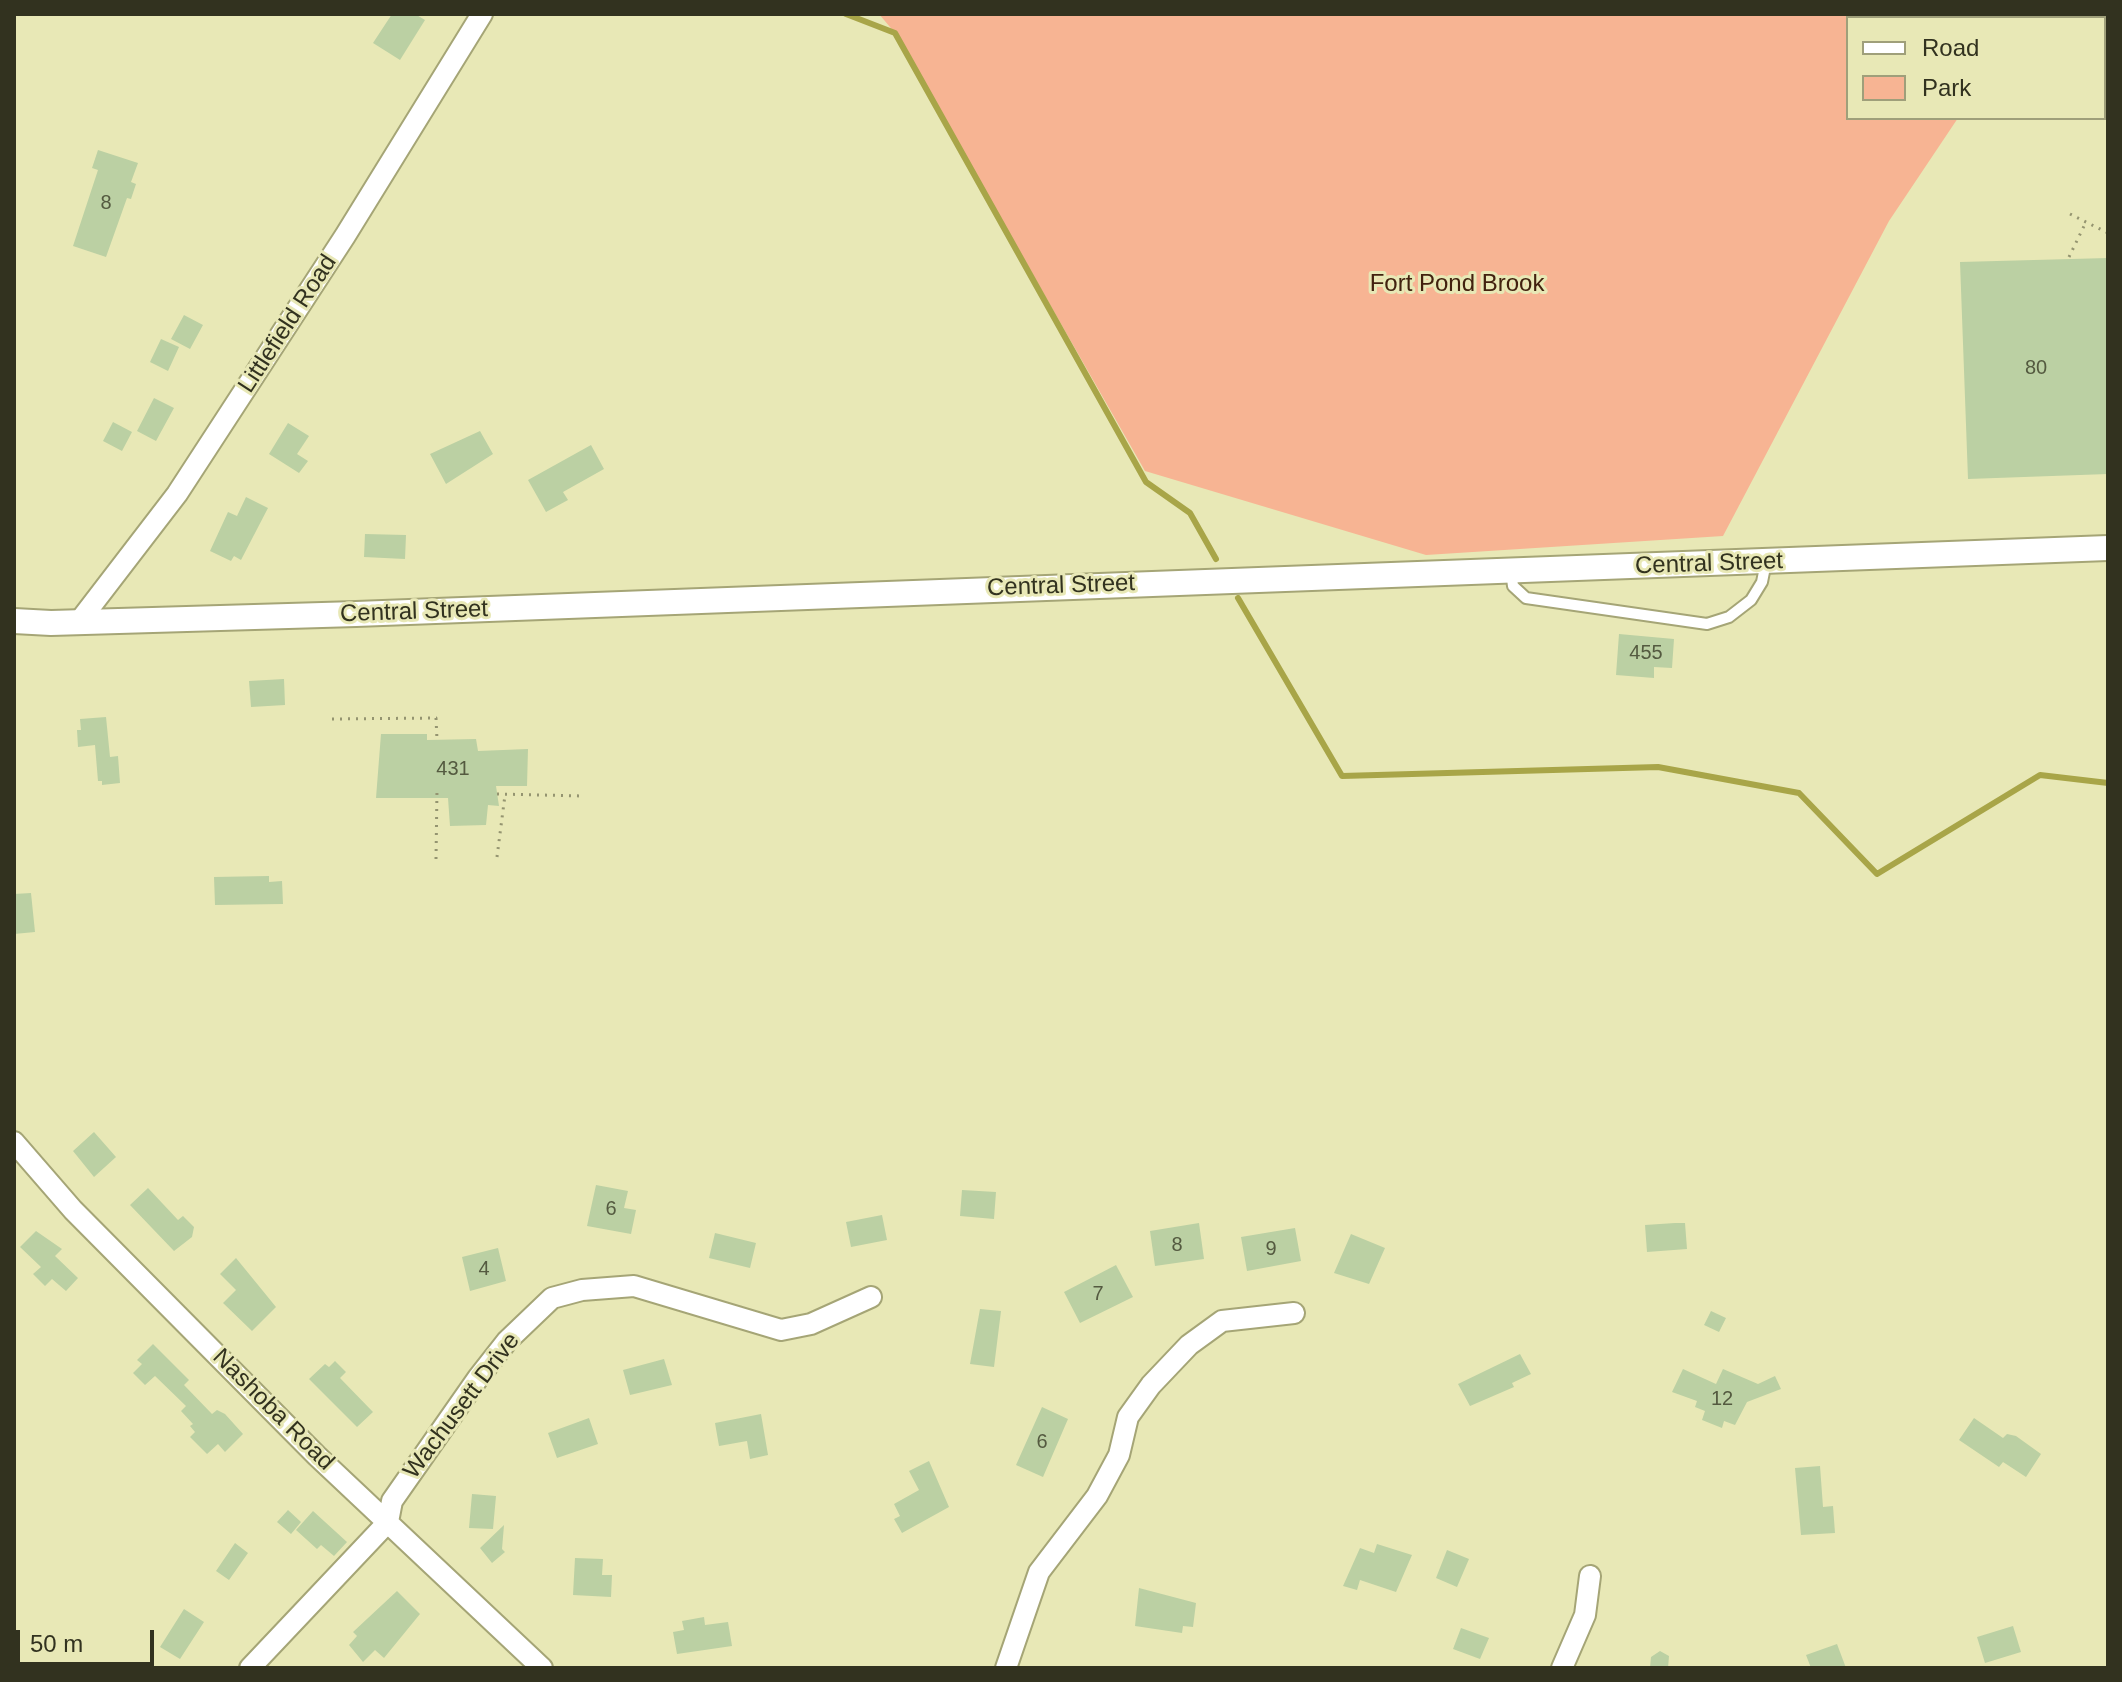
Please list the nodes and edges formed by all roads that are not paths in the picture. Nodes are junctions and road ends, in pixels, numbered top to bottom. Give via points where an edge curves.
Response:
1 (482, 14) edge
2 (2108, 548) edge
3 (1766, 562) junction
4 (1511, 571) junction
5 (14, 621) edge
6 (78, 623) junction
7 (14, 1142) edge
8 (871, 1297) dead end
9 (1294, 1313) dead end
10 (388, 1522) junction
11 (1590, 1576) dead end
12 (250, 1668) edge
13 (542, 1668) edge
14 (1006, 1668) edge
15 (1562, 1668) edge

1 - 6 street, Littlefield Road via 177,494
2 - 3 street, Central Street
3 - 4 street, Central Street
3 - 4 lane via 1751,600 1729,617 1707,624 1526,598 1513,586
4 - 6 street, Central Street
5 - 6 street, Central Street
7 - 10 street, Nashoba Road via 73,1210
8 - 10 street, Wachusett Drive via 811,1324 781,1330 634,1286 552,1298 478,1378 392,1501
9 - 14 street via 1222,1321 1189,1345 1151,1385 1128,1417 1119,1455 1097,1496 1039,1572
10 - 12 street
10 - 13 street, Nashoba Road
11 - 15 street via 1585,1615

